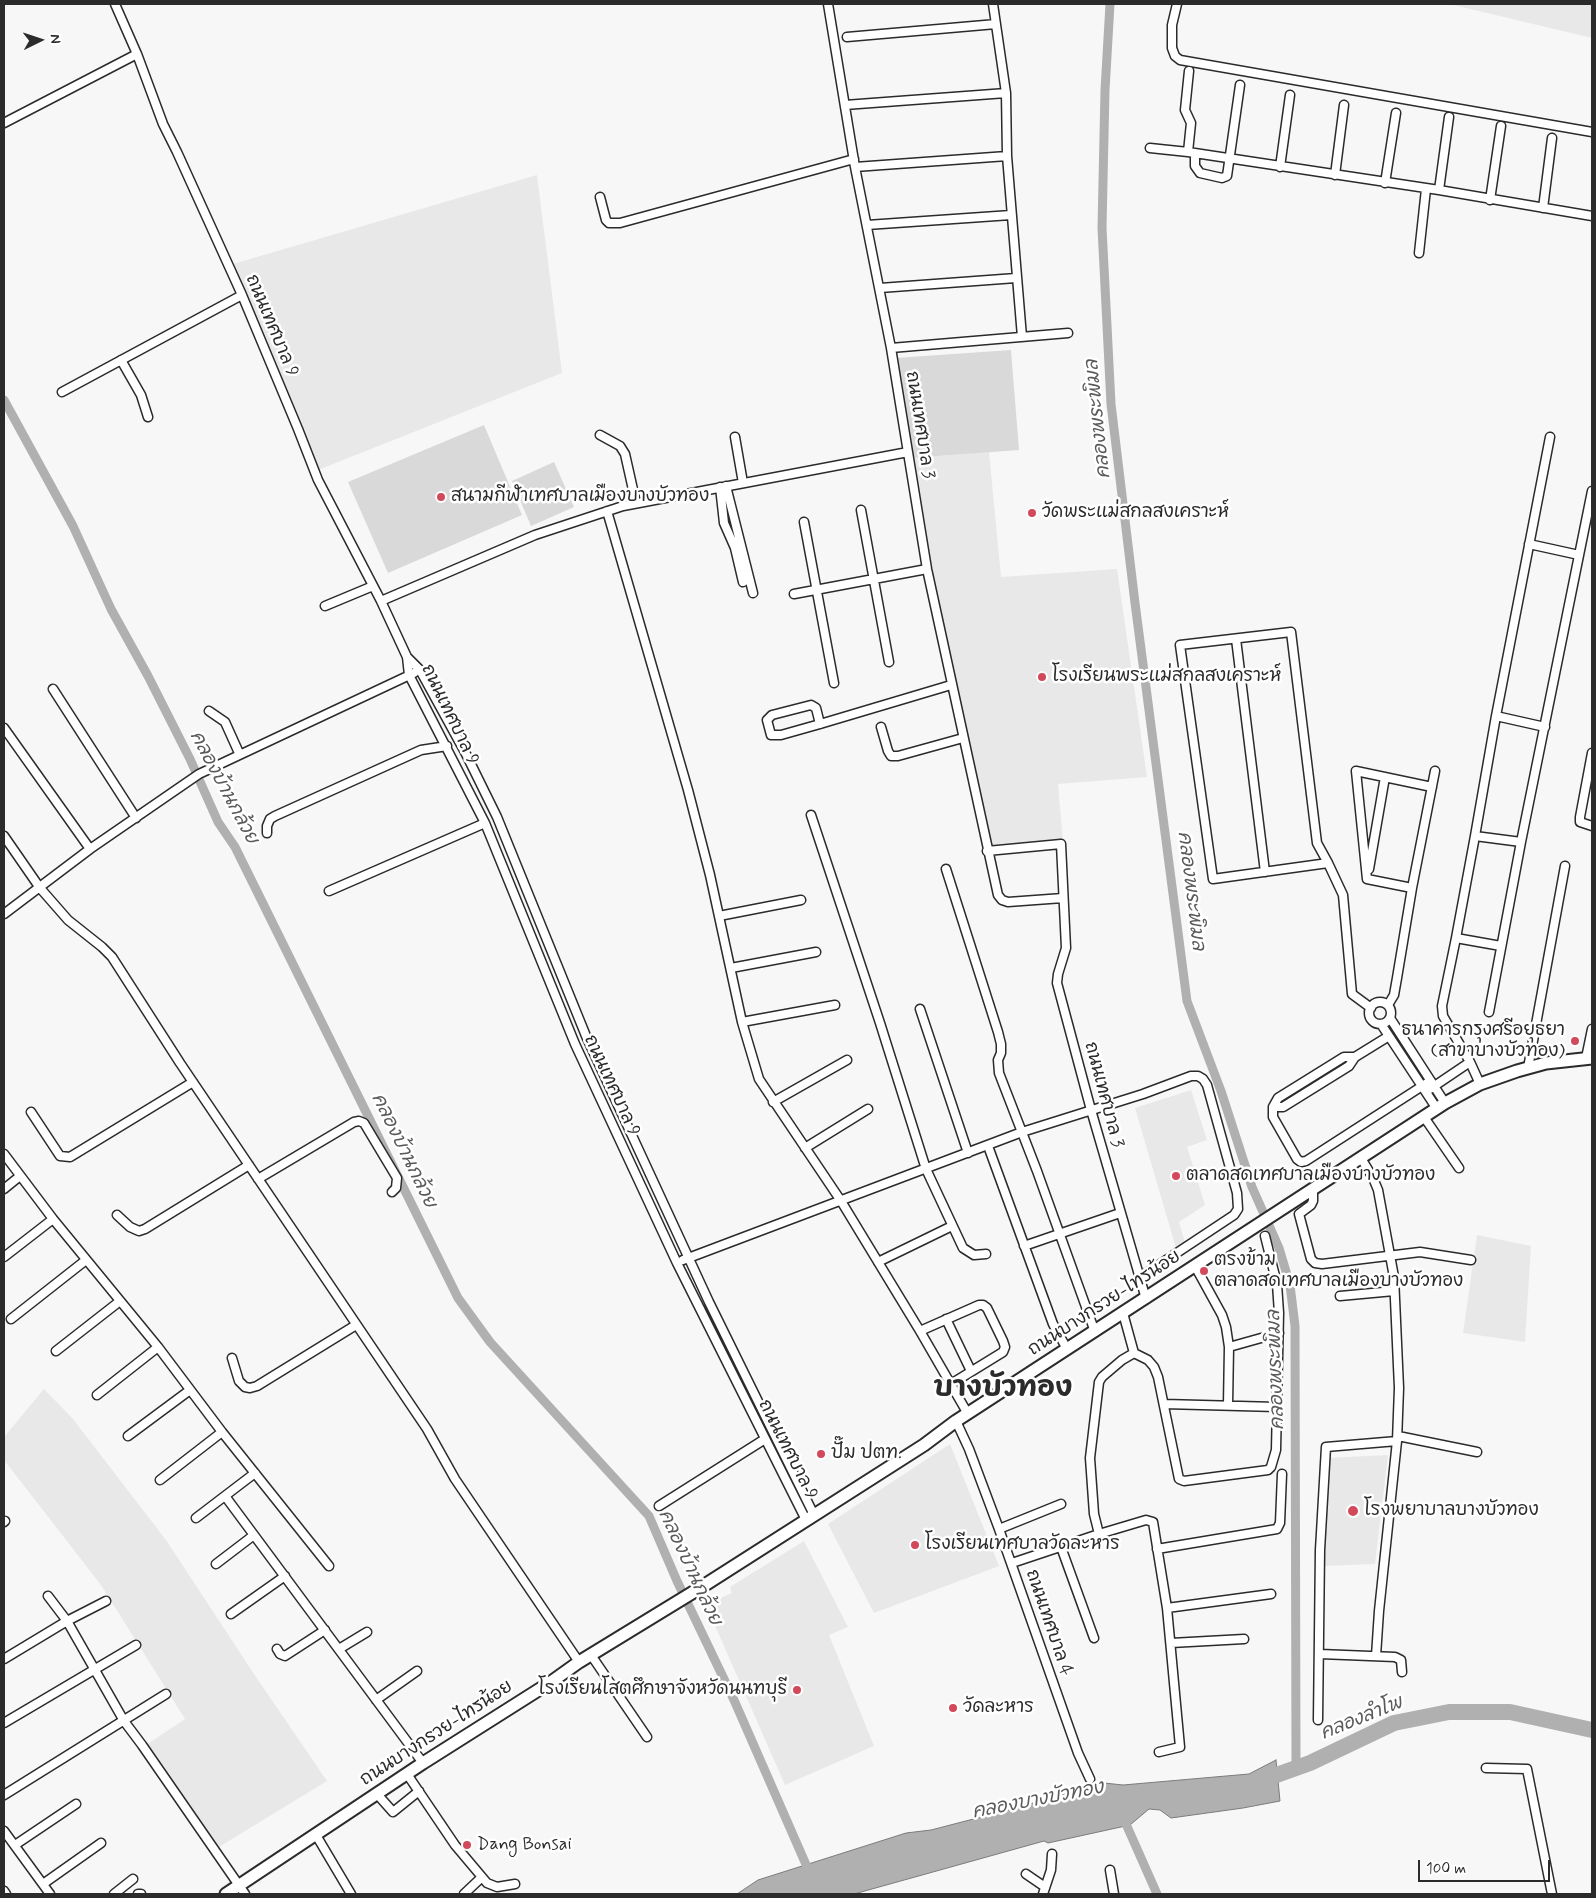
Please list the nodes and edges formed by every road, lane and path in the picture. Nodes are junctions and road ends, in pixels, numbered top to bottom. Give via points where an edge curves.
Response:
1 (115, 4) edge
2 (828, 4) edge
3 (993, 4) edge
4 (1177, 4) edge
5 (996, 24) junction
6 (848, 37) dead end
7 (137, 54) junction
8 (1190, 71) dead end
9 (1240, 85) dead end
10 (1006, 93) junction
11 (1290, 95) dead end
12 (845, 105) junction
13 (1344, 105) dead end
14 (1396, 112) dead end
15 (1449, 117) dead end
16 (4, 123) edge
17 (1502, 126) dead end
18 (1592, 132) edge
19 (1552, 138) dead end
20 (1150, 148) dead end
21 (1192, 153) junction
22 (1007, 156) junction
23 (1230, 159) junction
24 (855, 163) junction
25 (1280, 167) junction
26 (1335, 175) junction
27 (1385, 183) junction
28 (1426, 189) junction
29 (1439, 190) junction
30 (600, 196) dead end
31 (1490, 200) junction
32 (1544, 208) junction
33 (1011, 215) junction
34 (1592, 216) edge
35 (867, 225) junction
36 (1419, 253) dead end
37 (1016, 278) junction
38 (880, 288) junction
39 (242, 295) junction
40 (1068, 333) dead end
41 (1022, 337) junction
42 (891, 348) junction
43 (121, 360) junction
44 (62, 392) dead end
45 (148, 417) dead end
46 (600, 435) dead end
47 (735, 437) dead end
48 (1550, 437) dead end
49 (908, 452) junction
50 (743, 483) junction
51 (723, 486) junction
52 (1592, 491) edge
53 (636, 503) junction
54 (861, 510) dead end
55 (607, 511) junction
56 (804, 522) dead end
57 (1529, 544) junction
58 (1579, 555) junction
59 (927, 569) junction
60 (872, 578) junction
61 (743, 582) dead end
62 (373, 586) junction
63 (816, 590) junction
64 (753, 593) dead end
65 (794, 594) dead end
66 (380, 601) junction
67 (325, 606) dead end
68 (1236, 638) junction
69 (407, 657) junction
70 (889, 662) dead end
71 (420, 670) junction
72 (409, 675) junction
73 (834, 683) dead end
74 (951, 685) junction
75 (52, 689) dead end
76 (209, 711) dead end
77 (1496, 716) junction
78 (820, 724) junction
79 (881, 727) dead end
80 (1545, 727) junction
81 (4, 728) edge
82 (964, 738) junction
83 (447, 746) junction
84 (240, 753) junction
85 (1592, 753) edge
86 (1436, 771) dead end
87 (1385, 777) junction
88 (1432, 787) junction
89 (811, 815) dead end
90 (136, 818) junction
91 (485, 824) junction
92 (1592, 826) edge
93 (267, 833) dead end
94 (4, 836) edge
95 (1475, 836) junction
96 (1521, 842) junction
97 (90, 849) junction
98 (987, 851) junction
99 (1328, 863) junction
100 (1565, 866) dead end
101 (946, 869) dead end
102 (1265, 872) junction
103 (1367, 879) junction
104 (40, 888) junction
105 (1412, 888) junction
106 (329, 891) dead end
107 (1063, 898) junction
108 (801, 900) dead end
109 (4, 914) edge
110 (719, 916) junction
111 (1456, 938) junction
112 (1501, 946) junction
113 (816, 952) dead end
114 (731, 968) junction
115 (835, 1005) dead end
116 (1388, 1006) junction
117 (1371, 1008) junction
118 (920, 1009) dead end
119 (1489, 1012) dead end
120 (1390, 1018) junction
121 (742, 1022) junction
122 (1381, 1024) junction
123 (1592, 1029) edge
124 (1389, 1036) junction
125 (1355, 1057) junction
126 (1589, 1058) edge
127 (847, 1060) dead end
128 (1470, 1062) junction
129 (1528, 1068) junction
130 (1308, 1079) junction
131 (193, 1082) junction
132 (1432, 1083) junction
133 (1480, 1084) junction
134 (1314, 1087) junction
135 (1423, 1089) junction
136 (773, 1102) junction
137 (1441, 1106) junction
138 (1274, 1107) junction
139 (868, 1109) dead end
140 (1091, 1110) junction
141 (31, 1112) dead end
142 (1424, 1117) junction
143 (1022, 1132) junction
144 (988, 1146) junction
145 (805, 1148) junction
146 (968, 1153) junction
147 (4, 1154) edge
148 (1361, 1158) junction
149 (249, 1165) junction
150 (1459, 1168) dead end
151 (926, 1169) junction
152 (20, 1176) junction
153 (258, 1179) junction
154 (4, 1189) edge
155 (1313, 1190) junction
156 (392, 1192) dead end
157 (841, 1201) junction
158 (1120, 1213) junction
159 (117, 1214) dead end
160 (53, 1219) junction
161 (952, 1226) junction
162 (1059, 1235) junction
163 (1265, 1236) dead end
164 (1024, 1246) junction
165 (986, 1254) dead end
166 (1390, 1254) junction
167 (4, 1258) edge
168 (688, 1258) junction
169 (86, 1260) junction
170 (1471, 1260) dead end
171 (878, 1262) junction
172 (677, 1263) junction
173 (1196, 1266) junction
174 (1139, 1278) junction
175 (1394, 1291) junction
176 (1340, 1296) dead end
177 (1146, 1298) junction
178 (120, 1301) junction
179 (1122, 1314) junction
180 (11, 1319) dead end
181 (946, 1319) junction
182 (356, 1325) junction
183 (920, 1331) junction
184 (1095, 1332) junction
185 (1279, 1333) junction
186 (158, 1347) junction
187 (1229, 1347) junction
188 (1067, 1349) junction
189 (56, 1351) dead end
190 (1134, 1353) junction
191 (232, 1358) dead end
192 (971, 1371) junction
193 (951, 1384) junction
194 (190, 1390) junction
195 (98, 1395) dead end
196 (1164, 1404) junction
197 (1228, 1405) junction
198 (1277, 1407) junction
199 (968, 1414) junction
200 (956, 1421) junction
201 (222, 1432) junction
202 (128, 1436) dead end
203 (1398, 1438) junction
204 (765, 1439) junction
205 (1477, 1452) dead end
206 (255, 1473) junction
207 (1282, 1474) dead end
208 (160, 1480) dead end
209 (225, 1496) junction
210 (1061, 1504) dead end
211 (659, 1506) dead end
212 (810, 1517) junction
213 (196, 1518) dead end
214 (999, 1529) junction
215 (1099, 1534) junction
216 (254, 1535) junction
217 (1061, 1546) junction
218 (1157, 1548) junction
219 (1012, 1563) junction
220 (216, 1564) dead end
221 (329, 1566) dead end
222 (285, 1576) junction
223 (1272, 1594) dead end
224 (48, 1596) dead end
225 (106, 1601) dead end
226 (1167, 1608) junction
227 (231, 1614) dead end
228 (67, 1621) junction
229 (325, 1630) junction
230 (367, 1632) dead end
231 (1094, 1638) dead end
232 (1244, 1639) dead end
233 (1171, 1643) junction
234 (136, 1645) dead end
235 (277, 1649) dead end
236 (339, 1649) junction
237 (591, 1654) junction
238 (1320, 1654) junction
239 (1376, 1656) junction
240 (4, 1659) edge
241 (579, 1662) junction
242 (95, 1668) junction
243 (417, 1671) dead end
244 (1402, 1672) dead end
245 (166, 1694) dead end
246 (376, 1700) junction
247 (1318, 1720) dead end
248 (124, 1721) junction
249 (4, 1723) edge
250 (647, 1736) dead end
251 (1159, 1752) dead end
252 (423, 1763) junction
253 (1486, 1768) dead end
254 (407, 1774) junction
255 (1090, 1779) dead end
256 (419, 1791) junction
257 (4, 1794) edge
258 (377, 1794) junction
259 (76, 1804) dead end
260 (4, 1831) edge
261 (316, 1835) junction
262 (101, 1843) dead end
263 (15, 1845) junction
264 (1052, 1854) dead end
265 (1110, 1870) dead end
266 (1026, 1874) dead end
267 (482, 1877) junction
268 (133, 1880) dead end
269 (43, 1884) junction
270 (515, 1884) dead end
271 (242, 1889) edge
272 (4, 1891) edge
273 (1044, 1891) edge
274 (6, 1894) edge
275 (50, 1894) edge
276 (114, 1894) edge
277 (226, 1894) edge
278 (351, 1894) edge
279 (464, 1894) edge
280 (1114, 1894) edge
281 (1552, 1894) edge

1 - 7 street, ถนนเทศบาล 9
2 - 12 street, ถนนเทศบาล 3
3 - 5 street
4 - 18 street via 1172,25 1172,48 1180,60
5 - 6 street
5 - 10 street
7 - 16 street
7 - 39 street, ถนนเทศบาล 9 via 163,124
8 - 21 street via 1185,110 1191,123
9 - 23 street
10 - 12 street
10 - 22 street
11 - 25 street
12 - 24 street, ถนนเทศบาล 3
13 - 26 street
14 - 27 street
15 - 29 street
17 - 31 street
19 - 32 street
20 - 21 street
21 - 23 street
21 - 23 street via 1196,171 1222,178 1227,176
22 - 24 street
22 - 33 street
23 - 25 street
24 - 30 street via 620,224 606,220
24 - 35 street, ถนนเทศบาล 3
25 - 26 street
26 - 27 street
27 - 28 street
28 - 29 street
28 - 36 street
29 - 31 street
31 - 32 street
32 - 34 street
33 - 35 street
33 - 37 street
35 - 38 street, ถนนเทศบาล 3
37 - 38 street
37 - 41 street
38 - 42 street, ถนนเทศบาล 3
39 - 43 street
39 - 62 street, ถนนเทศบาล 9 via 318,480
40 - 41 street
41 - 42 street
42 - 49 street, ถนนเทศบาล 3
43 - 44 street
43 - 45 street via 141,395
46 - 53 street via 620,446
47 - 50 street
48 - 57 street
49 - 50 street
49 - 59 street, ถนนเทศบาล 3
50 - 51 street
51 - 53 street
51 - 61 street via 724,523 735,548
51 - 64 street
52 - 58 street
53 - 55 street
54 - 60 street
55 - 66 street via 535,536
55 - 110 street via 688,790
56 - 63 street
57 - 58 street
57 - 77 street
58 - 80 street
59 - 60 street
59 - 74 street, ถนนเทศบาล 3
60 - 63 street
60 - 70 street
62 - 66 street, ถนนเทศบาล 9
62 - 67 street
63 - 65 street
63 - 73 street
66 - 69 street, ถนนเทศบาล 9
68 - 99 street via 1291,632 1317,843
68 - 102 street
68 - 102 street via 1180,645 1213,878
69 - 71 street, ถนนเทศบาล 9
69 - 72 street, ถนนเทศบาล 9
71 - 72 street
71 - 168 street, ถนนเทศบาล 9 via 497,817 586,1036
72 - 83 street, ถนนเทศบาล 9
72 - 84 street
74 - 78 street
74 - 82 street, ถนนเทศบาล 3
75 - 90 street
76 - 84 street via 225,722
77 - 80 street
77 - 95 street
78 - 78 street via 775,736 769,732 766,720 772,715 811,705 816,708
79 - 82 street via 891,756
80 - 96 street
81 - 97 street
82 - 98 street, ถนนเทศบาล 3
83 - 91 street, ถนนเทศบาล 9
83 - 93 street via 421,750 276,816 270,819
84 - 90 street via 199,774
85 - 92 street via 1580,822
86 - 88 street
87 - 88 street
87 - 103 street
87 - 103 street via 1356,771
88 - 105 street
89 - 151 street
90 - 97 street
91 - 106 street
91 - 172 street, ถนนเทศบาล 9 via 575,1044
94 - 104 street
95 - 96 street
95 - 111 street
96 - 112 street
97 - 104 street
98 - 107 street, ถนนเทศบาล 3 via 1002,900
98 - 107 street, ถนนเทศบาล 3 via 1061,844
99 - 102 street
99 - 117 street via 1343,895 1352,994
100 - 129 street
101 - 143 street via 998,1032 1001,1044 999,1073
103 - 105 street
104 - 109 street
104 - 131 street via 68,920 112,957
105 - 116 street via 1398,978
107 - 140 street, ถนนเทศบาล 3 via 1066,948 1057,983
108 - 110 street
110 - 114 street
111 - 112 street
111 - 128 street via 1442,1006 1443,1016
112 - 119 street
113 - 114 street
114 - 121 street
115 - 121 street
116 - 117 street via 1378,1002
116 - 120 street
117 - 122 street via 1371,1018
118 - 146 street
120 - 122 street
120 - 132 street
121 - 136 street via 759,1080
122 - 124 street
123 - 126 street
124 - 125 street
124 - 135 street
125 - 130 street via 1344,1057
125 - 134 street via 1349,1066
126 - 129 main road, ถนนบางกรวย-ไทรน้อย
127 - 136 street
128 - 132 street
128 - 133 street
129 - 133 main road, ถนนบางกรวย-ไทรน้อย
130 - 134 street
130 - 138 street via 1278,1098
131 - 141 street via 70,1158 60,1156
131 - 149 street
132 - 135 street
132 - 137 street
133 - 137 main road, ถนนบางกรวย-ไทรน้อย
134 - 138 street via 1283,1107
135 - 137 street
135 - 138 street via 1301,1162 1275,1122
136 - 145 street
137 - 142 main road, ถนนบางกรวย-ไทรน้อย
139 - 145 street
140 - 143 street
140 - 158 street, ถนนเทศบาล 3
140 - 174 street via 1191,1076 1198,1076 1207,1085 1237,1193 1238,1209 1234,1216
142 - 148 main road, ถนนบางกรวย-ไทรน้อย
142 - 150 street
143 - 144 street
143 - 162 street
144 - 146 street
144 - 164 street
145 - 157 street
146 - 151 street
147 - 152 street
148 - 155 main road, ถนนบางกรวย-ไทรน้อย
148 - 166 street via 1378,1190
149 - 153 street
149 - 159 street via 145,1229 135,1230
151 - 157 street
151 - 161 street
152 - 154 street
152 - 160 street
153 - 156 street via 359,1121 364,1123 397,1178
153 - 182 street
155 - 166 street via 1311,1205 1298,1214 1315,1263
155 - 173 main road, ถนนบางกรวย-ไทรน้อย
157 - 168 street
157 - 171 street
158 - 162 street
158 - 174 street, ถนนเทศบาล 3
160 - 167 street
160 - 169 street
161 - 165 street via 963,1248 974,1255
161 - 171 street
162 - 164 street
162 - 184 street
163 - 185 street via 1277,1284
164 - 188 street via 1053,1324
166 - 170 street via 1420,1252
166 - 175 street
168 - 172 street
168 - 212 street, ถนนเทศบาล 9 via 778,1443
169 - 178 street
169 - 180 street
171 - 183 street
172 - 204 street, ถนนเทศบาล 9
173 - 177 main road, ถนนบางกรวย-ไทรน้อย
173 - 187 street via 1222,1315
174 - 177 street, ถนนเทศบาล 3
175 - 176 street
175 - 203 street
177 - 179 main road, ถนนบางกรวย-ไทรน้อย
178 - 186 street
178 - 189 street
179 - 184 main road, ถนนบางกรวย-ไทรน้อย
179 - 190 street
181 - 183 street
181 - 192 street
181 - 192 street via 983,1305 1003,1341 1005,1347 1000,1356
182 - 191 street via 250,1388 239,1381
182 - 241 street
183 - 193 street
184 - 188 main road, ถนนบางกรวย-ไทรน้อย
185 - 187 street
185 - 198 street
186 - 194 street
186 - 195 street
187 - 197 street
188 - 199 main road, ถนนบางกรวย-ไทรน้อย
190 - 196 street via 1154,1367
190 - 215 street via 1102,1377 1100,1382 1090,1458 1094,1514
192 - 193 street
193 - 199 street
194 - 201 street
194 - 202 street
196 - 197 street
196 - 198 street via 1177,1477 1184,1481 1268,1470 1276,1450
197 - 198 street
199 - 200 main road, ถนนบางกรวย-ไทรน้อย
200 - 212 main road, ถนนบางกรวย-ไทรน้อย
200 - 214 street, ถนนเทศบาล 4
201 - 206 street
201 - 208 street
203 - 205 street
203 - 238 street via 1326,1447 1320,1550
203 - 239 street
204 - 211 street
204 - 212 street, ถนนเทศบาล 9
206 - 209 street
206 - 221 street
207 - 218 street via 1277,1530
209 - 213 street
209 - 216 street
210 - 214 street
212 - 237 main road, ถนนบางกรวย-ไทรน้อย
214 - 219 street, ถนนเทศบาล 4
215 - 217 street
215 - 218 street via 1149,1520 1153,1524
216 - 220 street
216 - 222 street
217 - 219 street
217 - 231 street
218 - 226 street
219 - 255 street, ถนนเทศบาล 4
222 - 227 street
222 - 229 street
223 - 226 street
224 - 228 street
225 - 228 street
226 - 233 street
228 - 240 street
228 - 242 street
229 - 235 street via 285,1656
229 - 236 street
230 - 236 street
232 - 233 street
233 - 251 street via 1180,1747
234 - 242 street
236 - 246 street
237 - 241 main road, ถนนบางกรวย-ไทรน้อย
237 - 250 street
238 - 239 street
238 - 247 street
239 - 244 street via 1399,1658
241 - 252 main road, ถนนบางกรวย-ไทรน้อย
242 - 248 street
242 - 249 street
243 - 246 street
245 - 248 street
246 - 252 street
248 - 257 street
248 - 271 street
252 - 254 main road, ถนนบางกรวย-ไทรน้อย
253 - 281 street via 1527,1769
254 - 256 street
254 - 258 main road, ถนนบางกรวย-ไทรน้อย
256 - 258 street via 393,1812
256 - 267 street via 455,1845
258 - 261 main road, ถนนบางกรวย-ไทรน้อย
259 - 263 street
260 - 263 street
261 - 271 main road, ถนนบางกรวย-ไทรน้อย
261 - 278 street
262 - 269 street
263 - 269 street
264 - 273 street
265 - 280 street
266 - 273 street
267 - 270 street via 496,1887
267 - 279 street
268 - 276 street
269 - 275 street
271 - 277 main road, ถนนบางกรวย-ไทรน้อย
272 - 274 street

